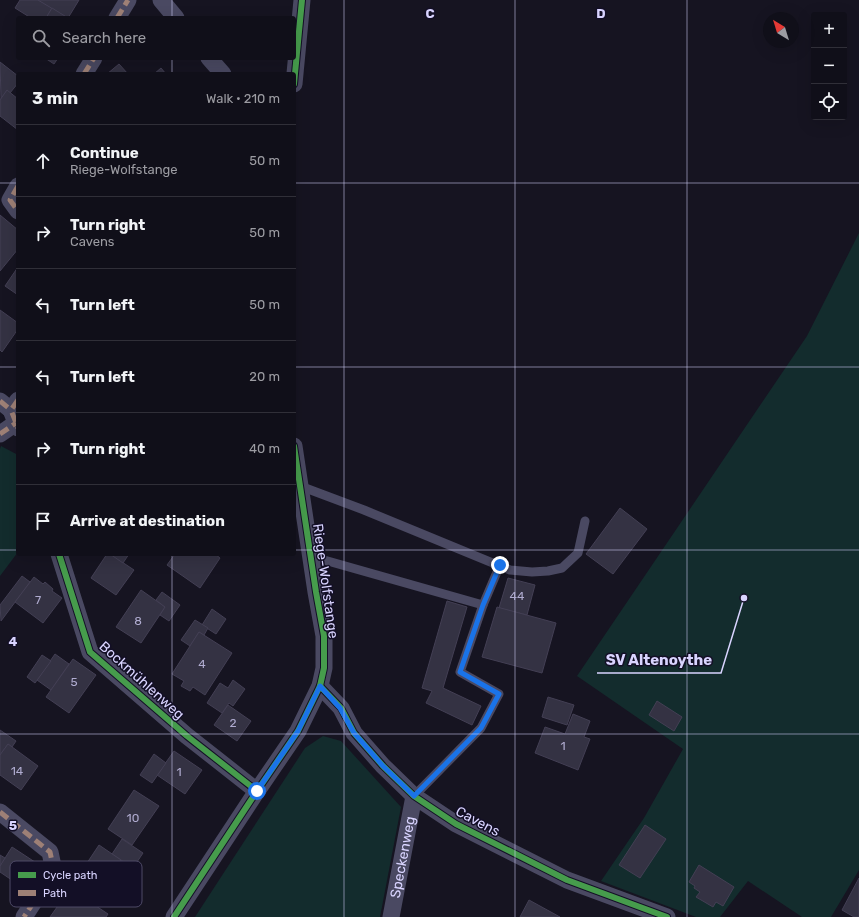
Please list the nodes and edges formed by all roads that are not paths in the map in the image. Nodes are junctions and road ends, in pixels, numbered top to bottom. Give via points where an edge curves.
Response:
1 (128, 0) edge
2 (161, 0) edge
3 (302, 0) edge
4 (118, 16) edge
5 (174, 16) edge
6 (93, 60) edge
7 (212, 60) edge
8 (85, 72) edge
9 (221, 72) edge
10 (295, 72) edge
11 (16, 190) edge
12 (16, 208) edge
13 (13, 412) edge
14 (0, 434) edge
15 (296, 459) edge
16 (300, 486) junction
17 (585, 521) dead end
18 (60, 556) edge
19 (310, 556) junction
20 (500, 565) junction
21 (483, 605) junction
22 (320, 686) junction
23 (257, 791) junction
24 (414, 796) junction
25 (0, 812) edge
26 (52, 861) edge
27 (31, 907) edge
28 (24, 917) edge
29 (174, 917) edge
30 (391, 917) edge
31 (667, 917) edge

1 - 4 street
2 - 5 street
3 - 10 street
6 - 8 street
7 - 9 street
11 - 12 street via 10,200
13 - 14 street
15 - 16 street, Riege-Wolfstange
16 - 19 street, Riege-Wolfstange
16 - 20 lane
17 - 20 lane via 578,553 562,568 532,572 510,570
18 - 23 street, Bockmühlenweg via 90,652 187,736
19 - 21 lane
19 - 22 street, Riege-Wolfstange via 324,636 324,668
20 - 21 lane
21 - 24 lane via 460,672 499,694 481,728
22 - 23 street, Riege-Wolfstange via 298,731
22 - 24 street, Cavens via 340,708 354,733
23 - 29 street, Riege-Wolfstange
24 - 30 street, Speckenweg
24 - 31 street, Cavens via 456,824 567,880
25 - 26 street via 50,852
27 - 28 street

